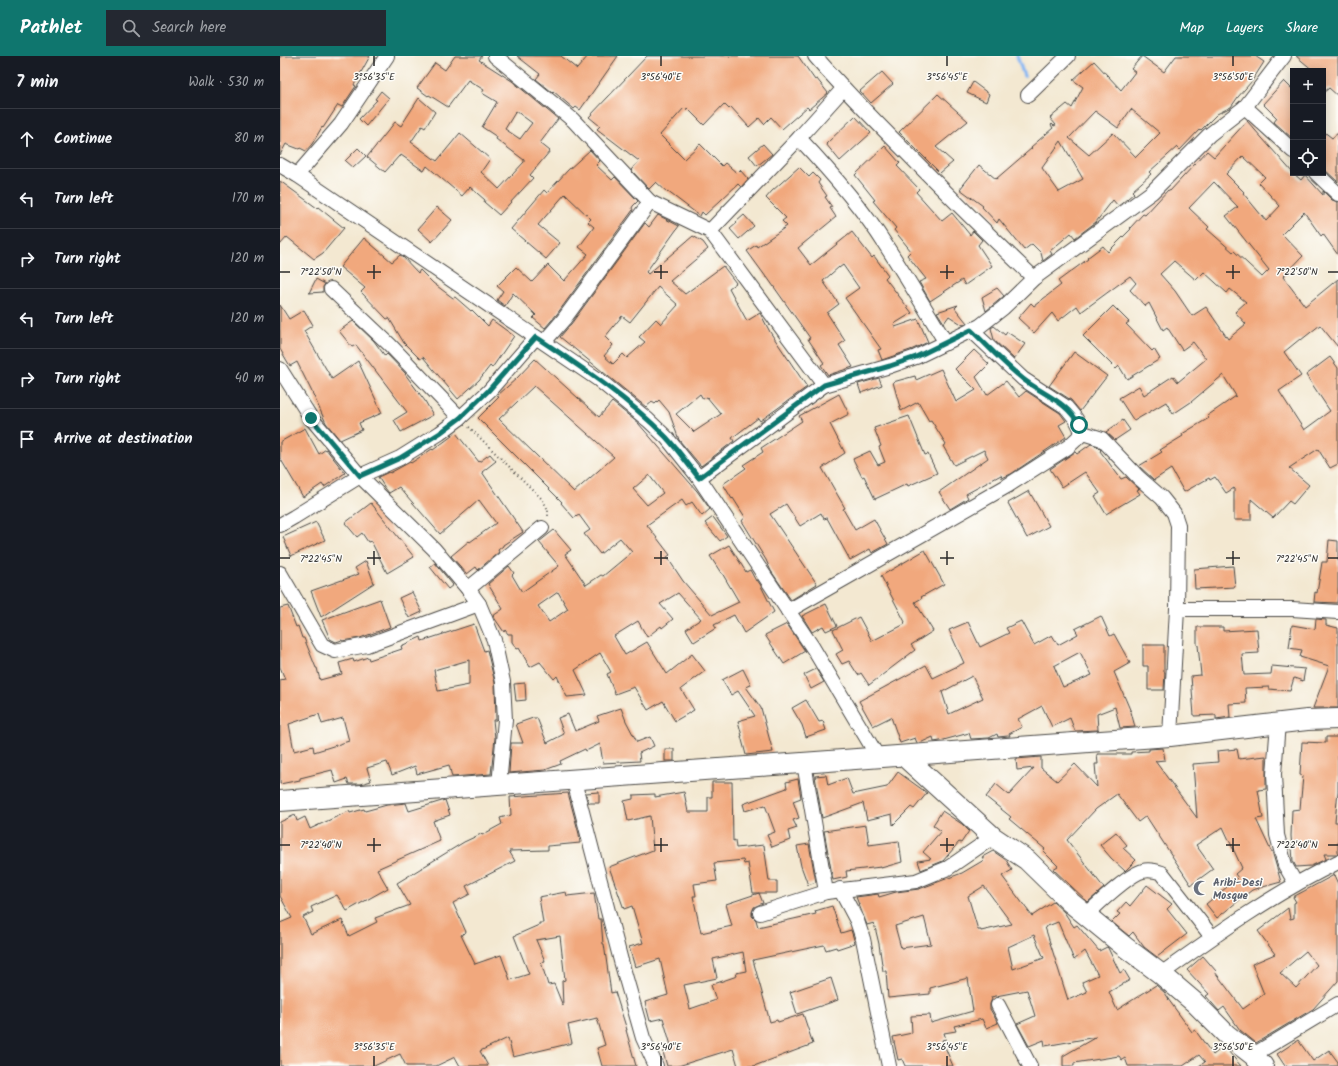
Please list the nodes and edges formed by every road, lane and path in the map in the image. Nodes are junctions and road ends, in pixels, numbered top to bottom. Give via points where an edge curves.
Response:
1 (387, 56) edge
2 (495, 56) edge
3 (815, 56) edge
4 (1068, 56) edge
5 (1284, 56) edge
6 (843, 89) junction
7 (1028, 96) dead end
8 (1245, 107) junction
9 (799, 138) junction
10 (1290, 148) edge
11 (280, 165) edge
12 (297, 175) junction
13 (1319, 176) edge
14 (1338, 194) edge
15 (650, 202) junction
16 (710, 231) junction
17 (1034, 278) junction
18 (331, 289) dead end
19 (971, 330) junction
20 (540, 339) junction
21 (946, 342) junction
22 (280, 369) edge
23 (824, 385) junction
24 (460, 418) junction
25 (1083, 433) junction
26 (360, 476) junction
27 (699, 478) junction
28 (280, 524) edge
29 (542, 528) joint
30 (280, 573) edge
31 (468, 589) junction
32 (479, 604) junction
33 (1177, 609) junction
34 (788, 611) junction
35 (1338, 612) edge
36 (1338, 719) edge
37 (1278, 723) junction
38 (1170, 736) junction
39 (904, 756) junction
40 (878, 757) junction
41 (804, 763) junction
42 (574, 780) junction
43 (499, 785) junction
44 (280, 802) edge
45 (993, 837) junction
46 (1338, 862) edge
47 (1296, 884) junction
48 (840, 889) junction
49 (826, 892) junction
50 (760, 913) dead end
51 (1086, 915) junction
52 (1212, 937) junction
53 (1162, 974) junction
54 (1338, 1004) edge
55 (998, 1005) dead end
56 (1258, 1061) edge
57 (656, 1066) edge
58 (888, 1066) edge
59 (1030, 1066) edge

1 - 12 street via 341,124
2 - 15 street via 573,120
3 - 6 street
4 - 7 street
5 - 8 street
6 - 9 street
6 - 17 street
8 - 10 street
8 - 17 street via 1209,135 1152,192
9 - 16 street
9 - 21 street via 853,200 885,243
11 - 12 street
12 - 20 street
13 - 14 street
15 - 16 street
15 - 20 street via 564,319
16 - 23 street
17 - 19 street via 1003,308
18 - 24 street via 390,345
19 - 21 street
19 - 25 street via 1023,379 1066,407 1076,418
20 - 24 street
20 - 27 street via 599,380 648,420
21 - 23 street via 916,357
22 - 26 street via 311,418
23 - 27 street
24 - 26 street via 400,458
24 - 29 path via 543,500 548,510
25 - 33 street via 1102,438 1174,513 1178,525
25 - 34 street via 1068,447 1006,486
26 - 28 street
26 - 31 street via 434,549
27 - 34 street
29 - 31 street
30 - 32 street via 322,645 335,651 367,644
31 - 32 street
32 - 43 street via 494,640 503,682 505,720
33 - 35 street via 1292,609
33 - 38 street
34 - 40 street
36 - 37 main road
37 - 38 main road
37 - 47 street via 1274,774 1277,835 1285,865
38 - 39 main road
39 - 40 main road
39 - 45 main road
40 - 41 main road
41 - 42 main road
41 - 49 street
42 - 43 main road
42 - 57 street via 643,1038
43 - 44 main road
45 - 48 street via 948,868 916,881
45 - 51 main road via 1026,860
46 - 47 street
47 - 52 street
48 - 49 street
48 - 58 street via 857,921 863,939
49 - 50 street
51 - 52 street via 1136,874 1153,870 1162,873
51 - 53 main road
52 - 53 street
53 - 56 main road
54 - 56 street
55 - 59 street

